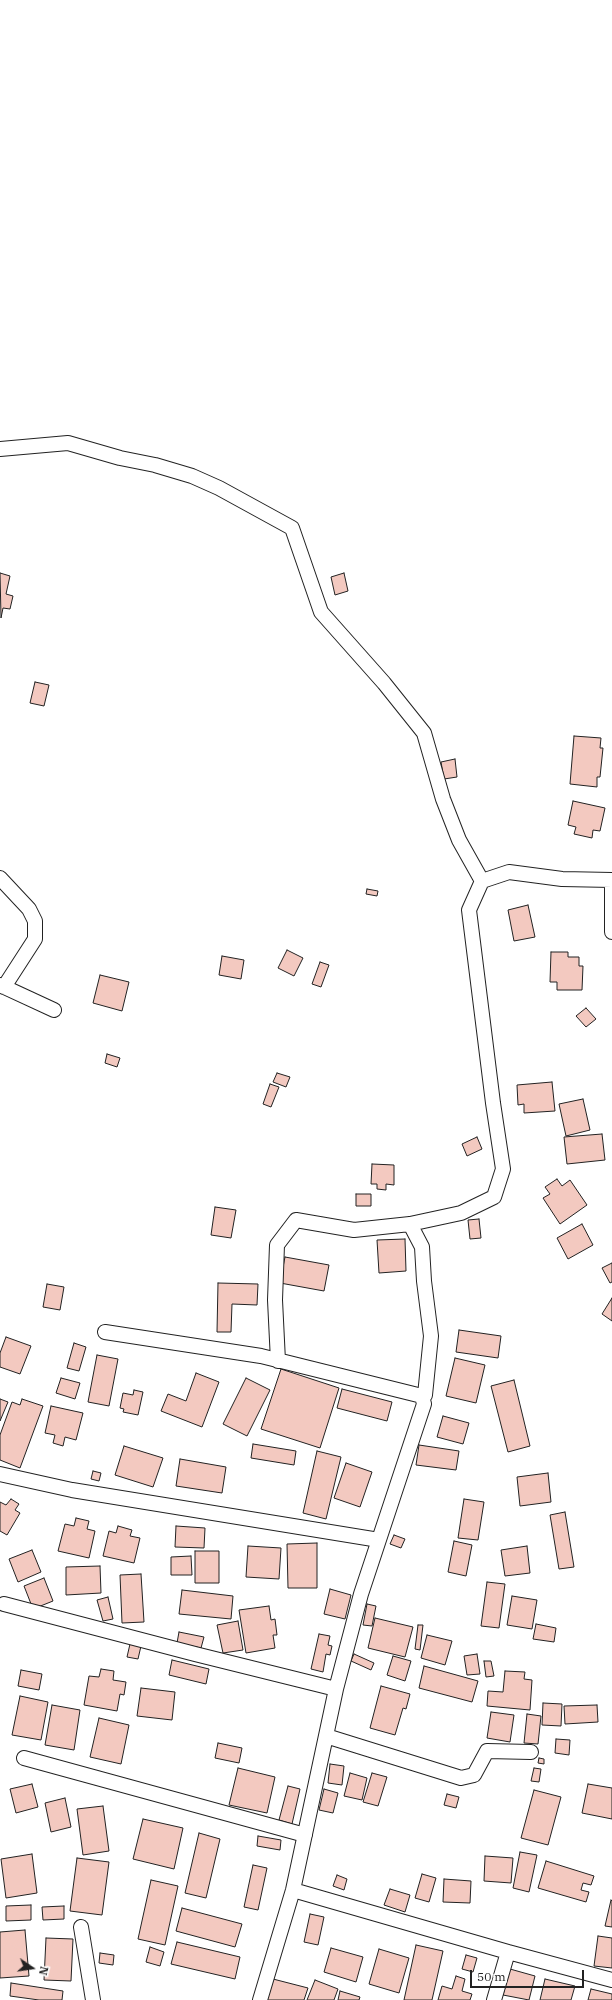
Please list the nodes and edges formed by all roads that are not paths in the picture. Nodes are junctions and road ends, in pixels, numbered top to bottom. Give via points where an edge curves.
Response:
1 (0, 449) edge
2 (0, 878) edge
3 (612, 880) edge
4 (482, 881) junction
5 (612, 914) edge
6 (612, 932) edge
7 (2, 986) edge
8 (54, 1010) dead end
9 (410, 1224) junction
10 (105, 1332) dead end
11 (278, 1360) junction
12 (422, 1396) junction
13 (0, 1474) edge
14 (379, 1540) junction
15 (4, 1604) dead end
16 (336, 1689) junction
17 (326, 1736) junction
18 (531, 1752) dead end
19 (24, 1758) dead end
20 (305, 1835) junction
21 (293, 1890) junction
22 (81, 1928) dead end
23 (508, 1952) junction
24 (612, 1980) edge
25 (93, 2000) edge
26 (260, 2000) edge
27 (494, 2000) edge

1 - 4 street via 68,443 154,465 192,476 219,488 292,528 321,612 424,733 459,840
2 - 7 street via 29,909 35,921 35,939
3 - 4 street via 562,879 509,872
3 - 5 street
4 - 9 street via 470,910 503,1169 494,1197 461,1213
5 - 6 street
7 - 8 street
9 - 11 street via 354,1230 296,1220 277,1245 275,1300
9 - 12 street via 422,1247 431,1336 425,1395
10 - 11 street
11 - 12 street
12 - 14 street via 424,1404
13 - 14 street via 72,1490
14 - 16 street via 361,1594
15 - 16 street
16 - 17 street
17 - 18 street via 461,1778 474,1775 487,1751
17 - 20 street
19 - 20 street
20 - 21 street
21 - 23 street
21 - 26 street
22 - 25 street
23 - 24 street
23 - 27 street

